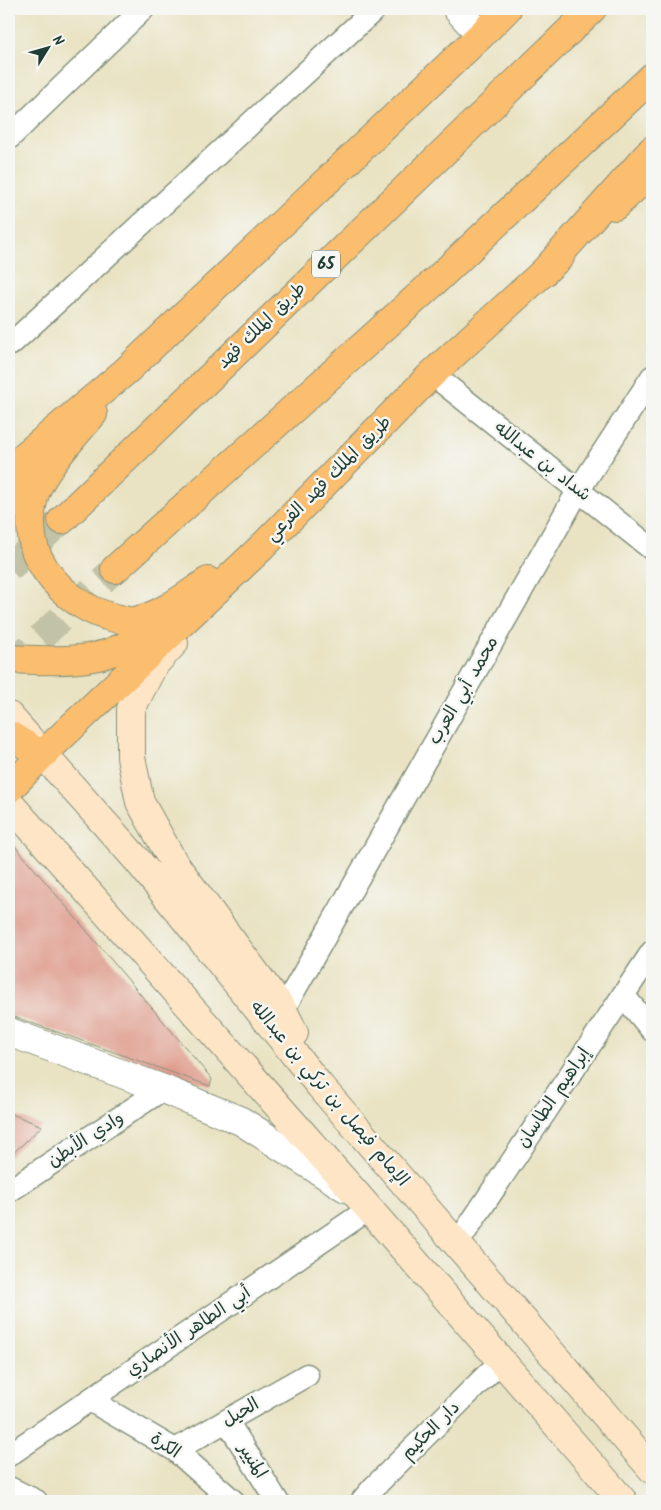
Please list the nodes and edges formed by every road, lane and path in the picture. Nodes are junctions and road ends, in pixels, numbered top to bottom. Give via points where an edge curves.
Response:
1 (143, 9) edge
2 (375, 9) edge
3 (457, 9) edge
4 (506, 9) edge
5 (592, 9) edge
6 (481, 35) junction
7 (652, 77) edge
8 (9, 138) edge
9 (652, 150) edge
10 (652, 172) edge
11 (542, 274) junction
12 (10, 344) edge
13 (126, 371) junction
14 (432, 374) junction
15 (652, 377) edge
16 (9, 469) edge
17 (578, 491) junction
18 (9, 505) edge
19 (62, 520) tunnel mouth
20 (262, 547) junction
21 (652, 549) edge
22 (115, 569) tunnel mouth
23 (9, 659) edge
24 (9, 716) edge
25 (9, 735) edge
26 (42, 754) junction
27 (9, 789) edge
28 (9, 803) edge
29 (652, 952) edge
30 (623, 995) junction
31 (283, 1010) junction
32 (652, 1030) edge
33 (9, 1032) edge
34 (320, 1086) junction
35 (163, 1089) junction
36 (9, 1191) edge
37 (363, 1202) junction
38 (457, 1244) junction
39 (501, 1361) junction
40 (307, 1375) dead end
41 (90, 1400) junction
42 (227, 1421) junction
43 (175, 1450) junction
44 (9, 1455) edge
45 (652, 1469) edge
46 (9, 1488) edge
47 (229, 1500) edge
48 (36, 1501) edge
49 (278, 1501) edge
50 (362, 1501) edge
51 (623, 1501) edge

1 - 8 street
2 - 12 street
3 - 6 street
4 - 6 main road
5 - 19 main road, طريق الملك فهد / 65
6 - 13 main road
7 - 22 main road via 432,284
9 - 11 main road
10 - 11 main road, طريق الملك فهد الفرعي
11 - 14 main road, طريق الملك فهد الفرعي
13 - 16 main road
13 - 18 main road via 37,461 14,492
13 - 20 main road via 39,482 33,498 32,537 37,556 55,584 88,608 106,616 133,621 160,612
14 - 17 street, شداد بن عبدالله
14 - 20 main road, طريق الملك فهد الفرعي
15 - 17 street, محمد أبي العرب
17 - 21 street, شداد بن عبدالله
17 - 31 street, محمد أبي العرب
20 - 23 main road via 159,626 128,644 95,657 45,661
20 - 26 main road, طريق الملك فهد الفرعي
20 - 31 main road via 153,666 130,709 132,757 140,802 174,863
24 - 26 main road, الإمام فيصل بن تركي بن عبدالله
25 - 26 main road
26 - 27 main road, طريق الملك فهد الفرعي
26 - 34 main road, الإمام فيصل بن تركي بن عبدالله via 138,861
28 - 37 main road
29 - 30 street, إبراهيم الطاسان
30 - 32 street
30 - 38 street, إبراهيم الطاسان
31 - 34 main road
33 - 35 street
34 - 38 main road, الإمام فيصل بن تركي بن عبدالله
35 - 36 street, وادي الأبطن
35 - 37 street via 241,1121
37 - 39 main road
37 - 41 street, أبي الطاهر الأنصاري
38 - 45 main road, الإمام فيصل بن تركي بن عبدالله
39 - 50 street, دار الحكيم
39 - 51 main road
40 - 42 street, الحيل
41 - 43 street, الكرة
41 - 44 street, أبي الطاهر الأنصاري
42 - 43 street, الحيل
42 - 49 street, المنيير
43 - 47 street, الكرة
46 - 48 street

